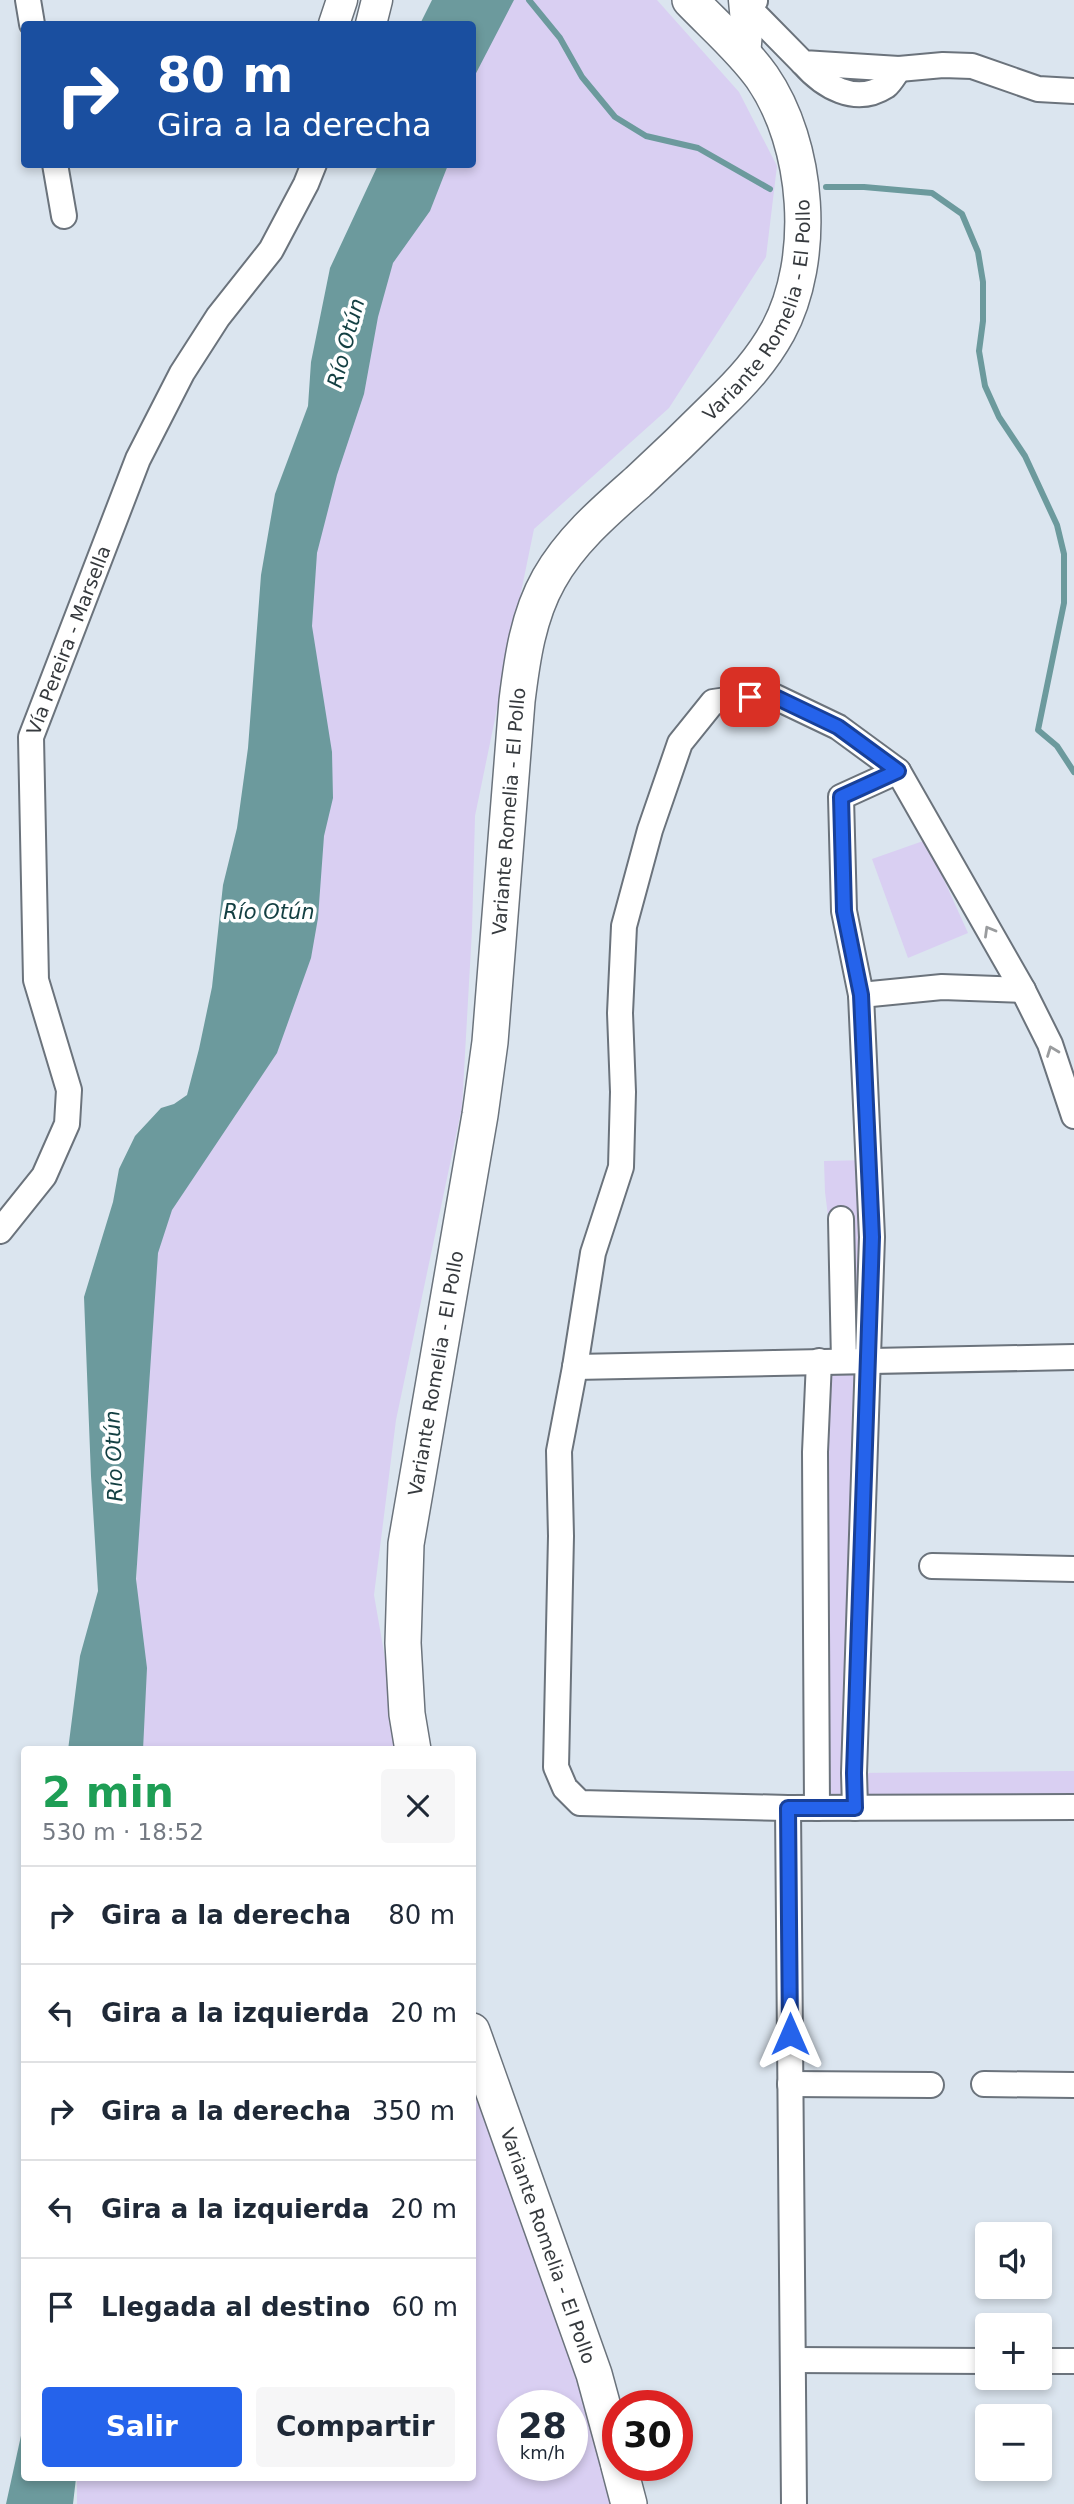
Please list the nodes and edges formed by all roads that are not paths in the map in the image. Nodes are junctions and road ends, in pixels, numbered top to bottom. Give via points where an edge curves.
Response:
1 (28, 0) edge
2 (342, 0) edge
3 (377, 0) edge
4 (690, 0) edge
5 (750, 2) edge
6 (32, 21) edge
7 (335, 21) edge
8 (372, 21) edge
9 (745, 55) junction
10 (1074, 91) edge
11 (56, 168) edge
12 (312, 168) edge
13 (64, 216) dead end
14 (898, 771) junction
15 (1023, 990) junction
16 (861, 995) junction
17 (1074, 1116) edge
18 (841, 1219) dead end
19 (0, 1231) edge
20 (1074, 1357) edge
21 (819, 1361) junction
22 (844, 1361) junction
23 (869, 1361) junction
24 (575, 1367) junction
25 (932, 1566) dead end
26 (1074, 1569) edge
27 (412, 1746) edge
28 (1074, 1807) edge
29 (788, 1808) junction
30 (817, 1808) junction
31 (855, 1808) junction
32 (476, 2042) edge
33 (790, 2084) junction
34 (984, 2084) dead end
35 (1074, 2084) edge
36 (931, 2085) dead end
37 (793, 2360) junction
38 (975, 2361) edge
39 (1052, 2361) edge
40 (1074, 2361) edge
41 (602, 2404) edge
42 (623, 2481) edge
43 (629, 2504) edge
44 (794, 2504) edge

1 - 6 street
2 - 7 main road
3 - 8 main road
4 - 9 highway, Variante Romelia - El Pollo
5 - 9 main road
5 - 10 street via 803,63 899,69 972,66 1038,89
9 - 27 highway, Variante Romelia - El Pollo via 776,105 798,169 803,240 795,288 779,330 755,368 567,551 548,580 523,653 480,1115 406,1544 403,1643
11 - 13 street
12 - 19 street, Vía Pereira - Marsella via 271,250 218,317 182,373 138,459 31,737 36,980 69,1090 67,1124 44,1176
15 -> 14 street
14 - 16 street via 841,797 844,911
14 - 24 street via 838,727 769,694 713,702 680,743 624,926 621,1167 593,1253
15 - 16 street via 942,987
17 -> 15 street via 1050,1044
16 - 23 street via 872,1237
18 - 22 street
20 - 23 street
21 - 22 street
21 - 24 street
21 - 30 street via 815,1452
22 - 23 street
23 - 31 street
24 - 29 street via 559,1451 561,1610 556,1768 565,1788 580,1803
25 - 26 street
28 - 31 street
29 - 30 street
29 - 33 street
30 - 31 street
32 - 41 highway, Variante Romelia - El Pollo
33 - 36 street
33 - 37 street
34 - 35 street
37 - 38 street
37 - 44 street
39 - 40 street
42 - 43 highway, Variante Romelia - El Pollo

